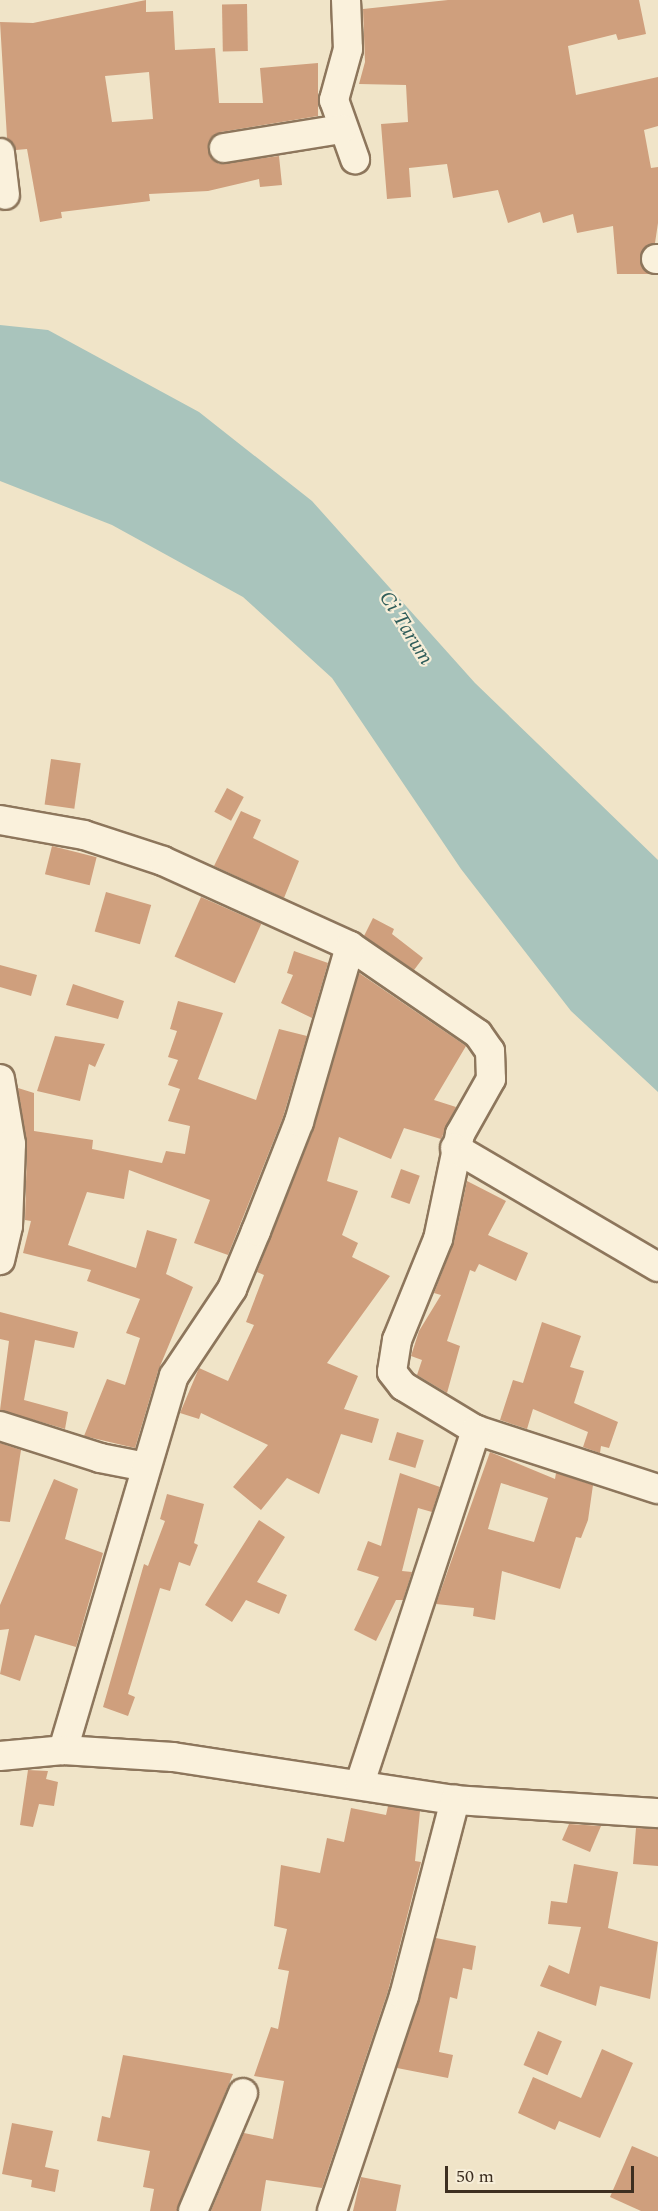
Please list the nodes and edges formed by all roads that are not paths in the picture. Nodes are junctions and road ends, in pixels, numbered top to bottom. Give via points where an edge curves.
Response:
1 (346, 0) edge
2 (341, 129) junction
3 (224, 148) dead end
4 (0, 153) edge
5 (354, 159) dead end
6 (5, 195) dead end
7 (0, 820) edge
8 (350, 946) junction
9 (0, 1079) edge
10 (456, 1149) junction
11 (0, 1260) edge
12 (658, 1267) edge
13 (0, 1426) edge
14 (476, 1430) junction
15 (146, 1467) junction
16 (658, 1489) edge
17 (63, 1750) junction
18 (0, 1756) edge
19 (360, 1783) junction
20 (455, 1800) junction
21 (658, 1812) edge
22 (243, 2093) dead end
23 (193, 2211) edge
24 (332, 2211) edge

1 - 2 street via 348,49 334,100
2 - 3 street
2 - 5 street
4 - 6 street
7 - 8 street via 84,835 163,861
8 - 10 street via 478,1034 490,1051 491,1079
8 - 15 street via 299,1122 261,1221 232,1289 174,1376
9 - 11 street via 11,1144 9,1226
10 - 12 street
10 - 14 street via 438,1239 397,1340 392,1372 403,1386
13 - 15 street via 100,1458
14 - 16 street
14 - 19 street
15 - 17 street
17 - 18 street
17 - 19 street via 173,1757
19 - 20 street
20 - 21 street
20 - 24 street via 404,1996
22 - 23 street

